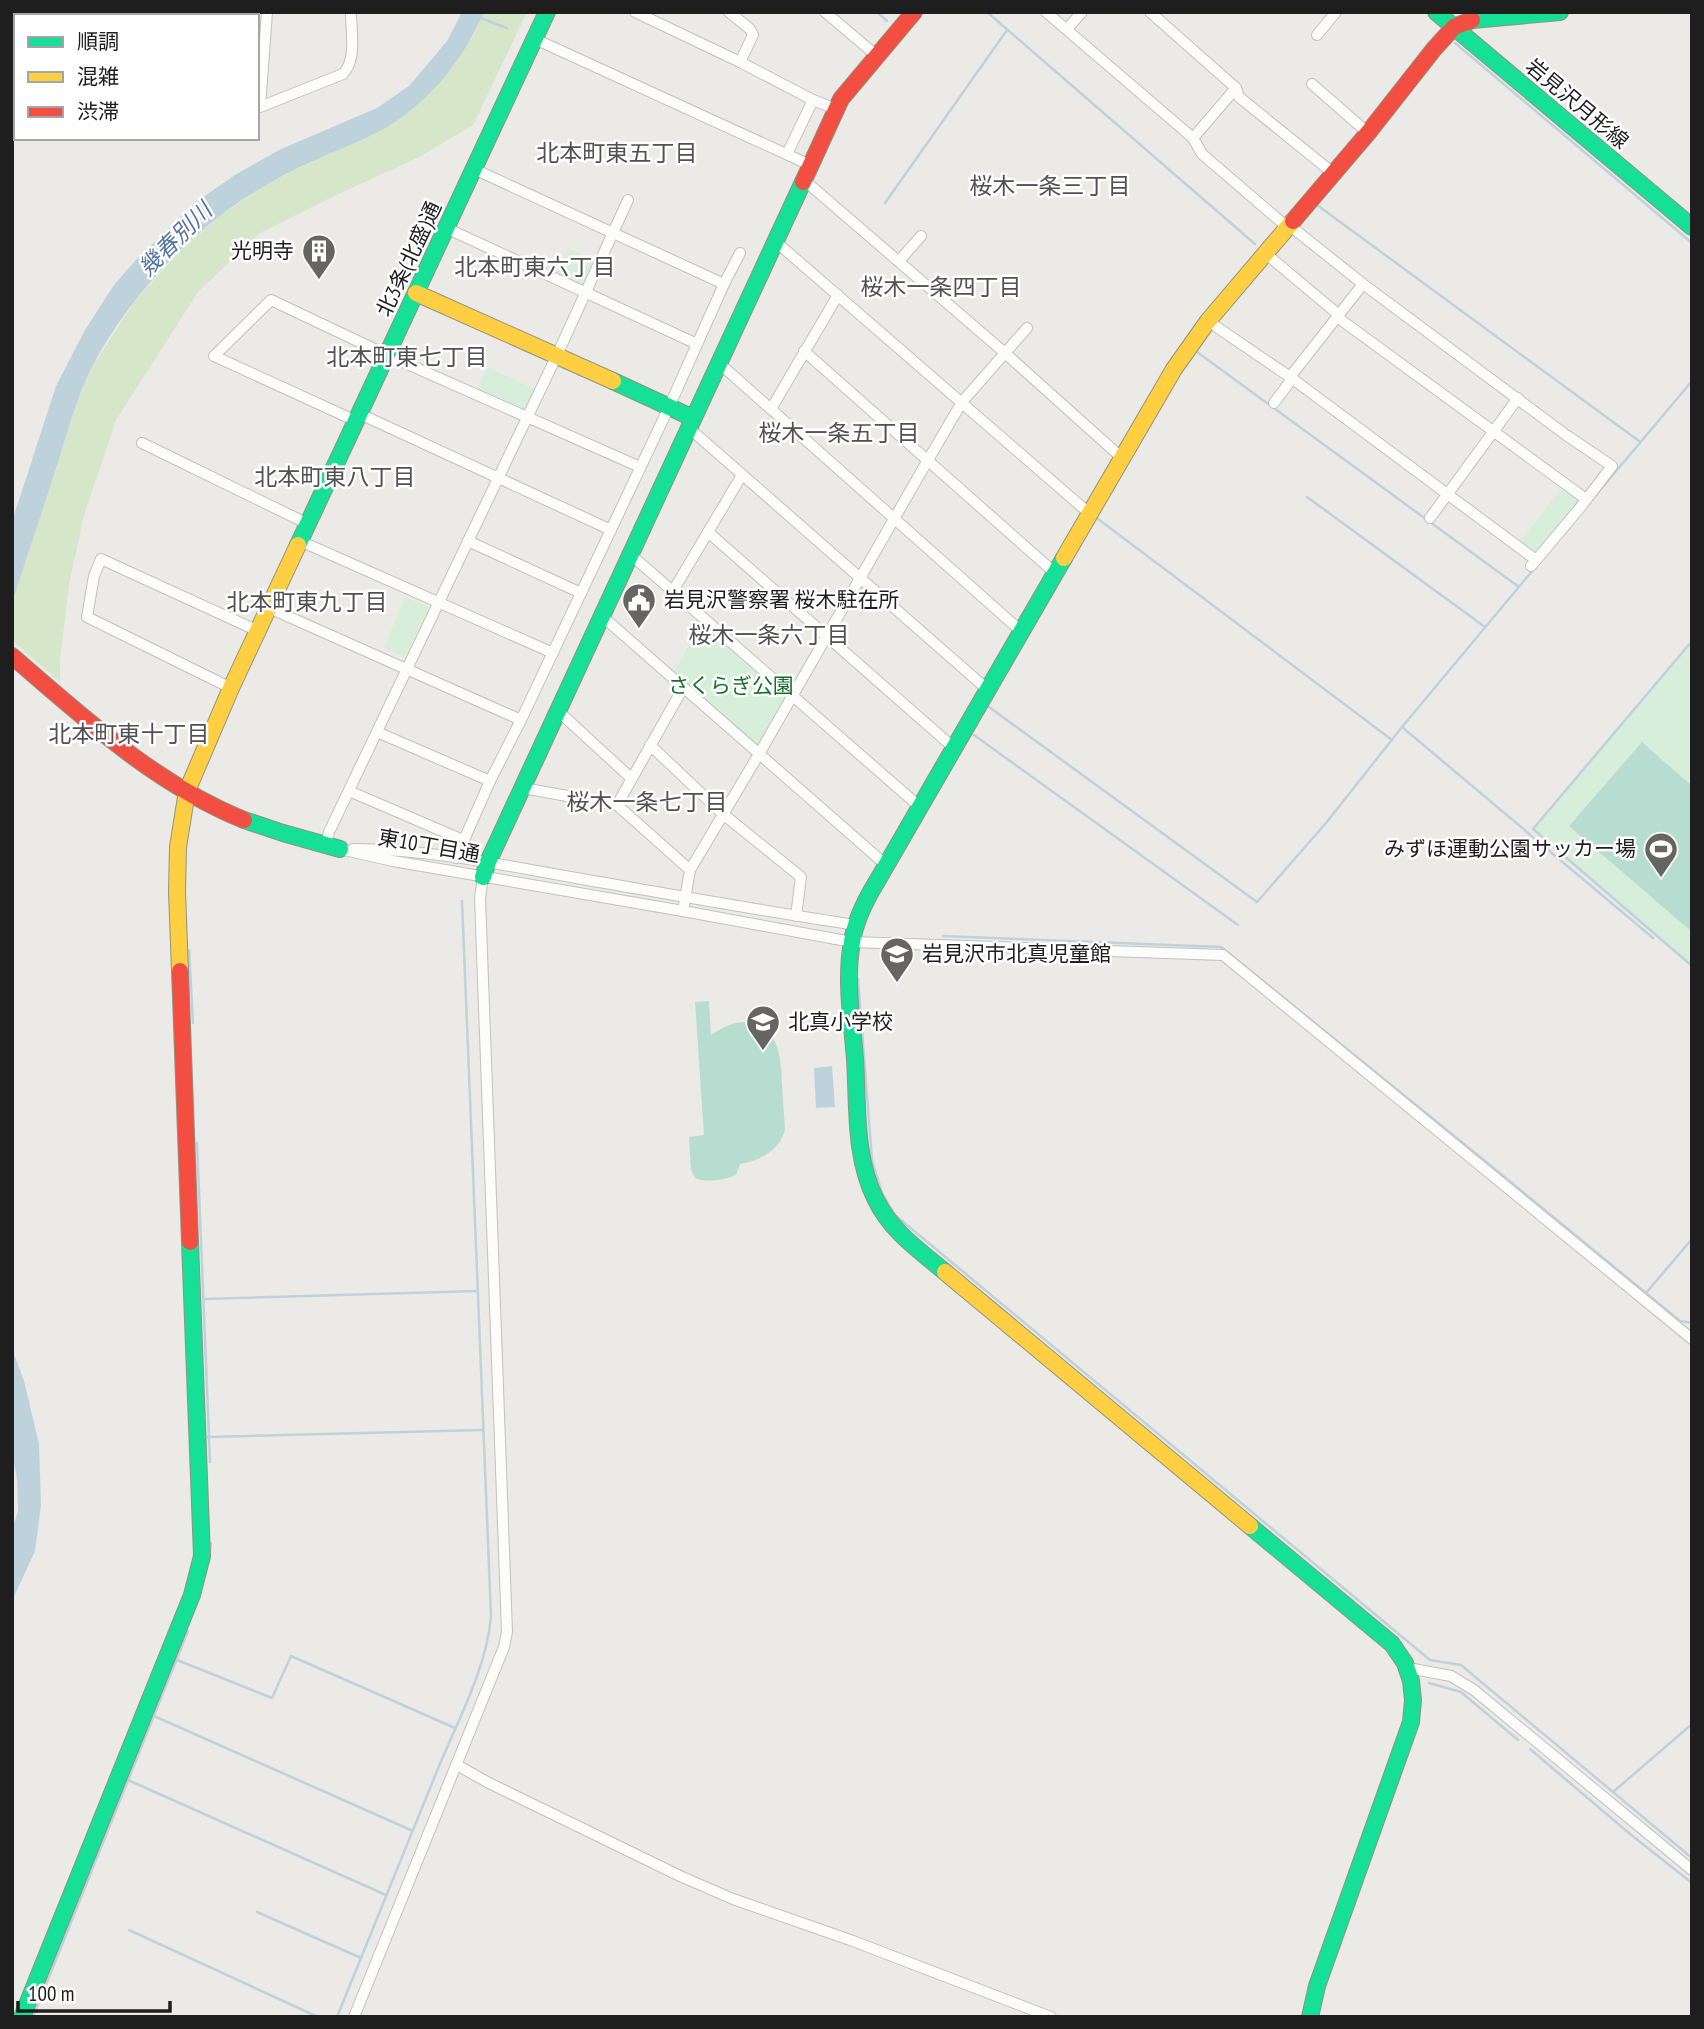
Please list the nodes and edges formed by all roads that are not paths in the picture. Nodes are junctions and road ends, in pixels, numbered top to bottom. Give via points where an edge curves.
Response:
1 (267, 12) edge
2 (351, 12) edge
3 (547, 12) edge
4 (635, 12) edge
5 (729, 12) edge
6 (825, 12) edge
7 (914, 12) edge
8 (1046, 12) edge
9 (1082, 12) edge
10 (1150, 12) edge
11 (1336, 12) edge
12 (1436, 12) edge
13 (1560, 12) edge
14 (1454, 27) junction
15 (1067, 30) junction
16 (1317, 35) dead end
17 (535, 39) junction
18 (877, 56) junction
19 (740, 62) junction
20 (1312, 84) dead end
21 (1236, 88) junction
22 (813, 100) junction
23 (836, 109) junction
24 (1368, 134) junction
25 (1193, 138) junction
26 (787, 154) junction
27 (474, 169) junction
28 (807, 173) junction
29 (1333, 173) junction
30 (628, 200) dead end
31 (1288, 226) junction
32 (1692, 227) edge
33 (446, 228) junction
34 (613, 232) junction
35 (921, 236) dead end
36 (775, 241) junction
37 (740, 253) dead end
38 (1265, 253) junction
39 (900, 261) junction
40 (724, 284) junction
41 (1363, 284) junction
42 (416, 293) junction
43 (585, 293) junction
44 (838, 295) junction
45 (1338, 316) junction
46 (1208, 321) junction
47 (1027, 328) dead end
48 (697, 344) junction
49 (804, 351) junction
50 (1005, 353) junction
51 (387, 355) junction
52 (557, 355) junction
53 (719, 363) junction
54 (1291, 378) junction
55 (1518, 398) junction
56 (962, 402) junction
57 (1274, 403) dead end
58 (669, 407) junction
59 (771, 409) junction
60 (527, 417) junction
61 (358, 418) junction
62 (691, 423) junction
63 (1494, 431) junction
64 (142, 443) dead end
65 (1122, 458) junction
66 (928, 460) junction
67 (640, 467) junction
68 (742, 475) junction
69 (499, 478) junction
70 (1447, 494) junction
71 (1586, 499) junction
72 (1090, 514) junction
73 (1430, 518) dead end
74 (894, 520) junction
75 (308, 524) junction
76 (611, 530) junction
77 (708, 533) junction
78 (300, 541) junction
79 (468, 541) junction
80 (631, 554) junction
81 (1055, 573) junction
82 (860, 579) junction
83 (673, 591) junction
84 (581, 593) junction
85 (439, 602) junction
86 (269, 608) junction
87 (602, 616) junction
88 (258, 631) junction
89 (1021, 632) junction
90 (825, 636) junction
91 (553, 653) junction
92 (12, 656) edge
93 (407, 669) junction
94 (231, 688) junction
95 (683, 688) junction
96 (988, 690) junction
97 (792, 696) junction
98 (557, 710) junction
99 (521, 720) junction
100 (377, 732) junction
101 (650, 745) junction
102 (954, 748) junction
103 (759, 754) junction
104 (631, 778) junction
105 (490, 781) junction
106 (523, 788) junction
107 (187, 791) junction
108 (349, 792) junction
109 (617, 805) junction
110 (920, 807) junction
111 (723, 814) junction
112 (463, 840) junction
113 (333, 847) junction
114 (456, 858) junction
115 (886, 865) junction
116 (485, 869) junction
117 (690, 870) junction
118 (686, 897) junction
119 (683, 911) junction
120 (796, 916) junction
121 (856, 925) junction
122 (852, 942) junction
123 (1692, 1339) edge
124 (1408, 1668) junction
125 (457, 1765) junction
126 (1692, 1870) edge
127 (22, 2017) edge
128 (354, 2017) edge
129 (1051, 2017) edge
130 (1310, 2017) edge

1 - 2 street via 260,107 343,74 351,60
3 - 17 street, 北3条(北盛)通
4 - 19 street
5 - 19 street via 753,35
6 - 18 street
7 - 18 street
8 - 15 street
9 - 15 street
10 - 21 street
11 - 16 street
12 - 14 street, 岩見沢月形線
13 - 14 street via 1470,20
14 - 24 street
14 - 32 street, 岩見沢月形線
15 - 25 street
17 - 26 street
17 - 27 street, 北3条(北盛)通
18 - 23 street
19 - 22 street
20 - 24 street
21 - 25 street
21 - 29 street via 1239,97
22 - 23 street
22 - 26 street
23 - 28 street
24 - 29 street
25 - 31 street via 1202,154
26 - 28 street
27 - 33 street, 北3条(北盛)通
27 - 34 street
28 - 36 street
28 - 39 street
29 - 31 street
30 - 34 street
31 - 38 street
31 - 41 street
33 - 42 street, 北3条(北盛)通
33 - 43 street
34 - 40 street
34 - 43 street
35 - 39 street
36 - 44 street
36 - 53 street
37 - 40 street
38 - 45 street
38 - 46 street
39 - 50 street
40 - 48 street
41 - 45 street
41 - 55 street
42 - 51 street, 北3条(北盛)通
42 - 52 street
43 - 48 street
43 - 52 street
44 - 49 street
44 - 56 street
45 - 54 street
45 - 63 street
46 - 54 street
46 - 65 street
47 - 50 street
48 - 58 street
49 - 59 street
49 - 66 street
50 - 56 street
50 - 65 street
51 - 60 street
51 - 61 street, 北3条(北盛)通
51 - 61 street via 271,300 214,356
52 - 58 street
52 - 60 street
53 - 59 street
53 - 62 street
54 - 57 street
54 - 70 street
55 - 63 street
55 - 71 street via 1612,466
56 - 66 street
56 - 72 street
58 - 62 street
58 - 67 street
59 - 74 street
60 - 67 street
60 - 69 street
61 - 69 street
61 - 75 street, 北3条(北盛)通
62 - 68 street
62 - 80 street
63 - 70 street
63 - 71 street
64 - 75 street
65 - 72 street
66 - 74 street
66 - 81 street
67 - 76 street
68 - 77 street
68 - 82 street
69 - 76 street
69 - 79 street
70 - 71 street via 1534,563
70 - 73 street
72 - 81 street
74 - 82 street
74 - 89 street
75 - 78 street, 北3条(北盛)通
76 - 84 street
77 - 83 street
77 - 90 street
78 - 85 street
78 - 86 street, 北3条(北盛)通
79 - 84 street
79 - 85 street
80 - 83 street
80 - 87 street
81 - 89 street
82 - 90 street
82 - 96 street
83 - 97 street
84 - 91 street
85 - 91 street
85 - 93 street
86 - 88 street, 北3条(北盛)通
86 - 93 street
87 - 95 street
87 - 98 street
88 - 94 street, 北3条(北盛)通
88 - 94 street via 101,559 87,617
89 - 96 street
90 - 97 street
90 - 102 street
91 - 99 street
92 - 107 street, 東10丁目通 via 127,753
93 - 99 street
93 - 100 street
94 - 107 street, 北3条(北盛)通
95 - 101 street
95 - 103 street
96 - 102 street
97 - 103 street
97 - 110 street
98 - 104 street
98 - 106 street
99 - 105 street
100 - 105 street
100 - 108 street
101 - 104 street
101 - 111 street
102 - 110 street
103 - 111 street
103 - 115 street
104 - 109 street
105 - 112 street
106 - 109 street
106 - 116 street
107 - 113 street, 東10丁目通 via 242,819
107 - 127 street, 北3条(北盛)通 via 177,892 202,1556 192,1595
108 - 112 street
108 - 113 street via 329,832
109 - 117 street
110 - 115 street
111 - 117 street
111 - 120 street via 801,877
112 - 114 street
113 - 114 street
113 - 116 street, 東10丁目通 via 369,857
114 - 116 street
115 - 121 street
116 - 118 street
116 - 119 street, 東10丁目通
116 - 125 street via 480,898 507,1632
117 - 118 street
118 - 119 street
118 - 120 street
119 - 122 street, 東10丁目通
120 - 121 street
121 - 122 street
122 - 123 street, 東10丁目通 via 1223,955
122 - 124 street via 863,1162 888,1220 1392,1644
124 - 126 street via 1451,1676 1474,1690
124 - 130 street via 1414,1696 1411,1723
125 - 128 street
125 - 129 street via 733,1899

